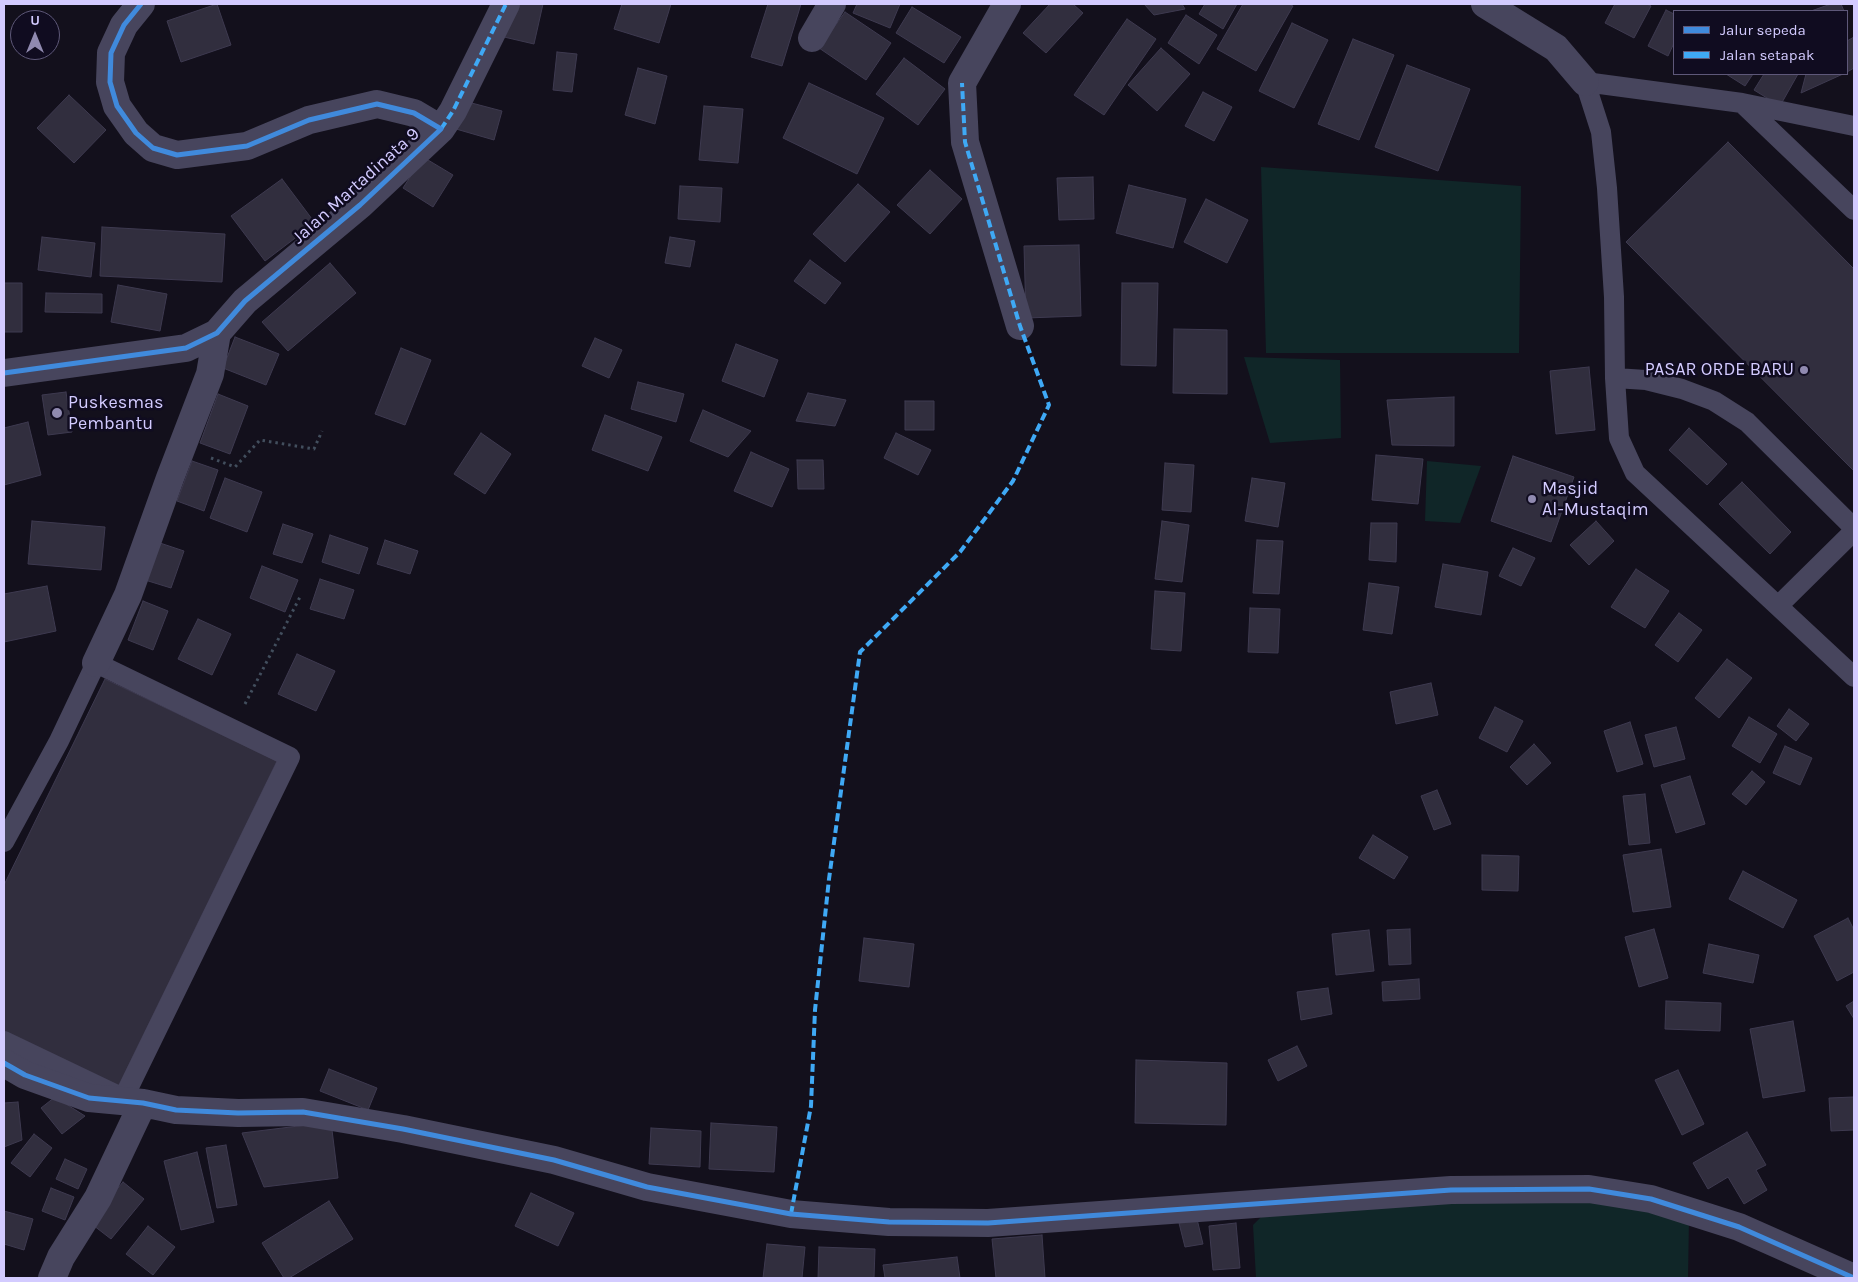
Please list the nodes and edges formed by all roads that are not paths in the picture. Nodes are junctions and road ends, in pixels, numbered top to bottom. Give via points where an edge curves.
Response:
1 (140, 4) edge
2 (506, 4) edge
3 (832, 4) edge
4 (1007, 4) edge
5 (1485, 4) edge
6 (812, 38) dead end
7 (1585, 82) junction
8 (1742, 103) junction
9 (1853, 125) edge
10 (440, 129) junction
11 (1854, 210) edge
12 (1020, 326) dead end
13 (217, 333) junction
14 (4, 373) edge
15 (1616, 378) junction
16 (1854, 530) edge
17 (1778, 606) junction
18 (96, 663) junction
19 (1854, 677) edge
20 (4, 842) edge
21 (4, 1041) edge
22 (4, 1064) edge
23 (129, 1101) junction
24 (52, 1278) edge
25 (1854, 1278) edge

1 - 10 street, Jalan Martadinata 9 via 124,25 111,53 110,82 117,106 136,133 153,148 177,155 247,146 309,120 377,104 414,113
2 - 10 street via 453,111
3 - 6 street
4 - 12 street via 962,83 965,142
5 - 7 street via 1556,48
7 - 8 lane
7 - 15 lane via 1601,132 1607,188
8 - 9 lane
8 - 11 lane
10 - 13 street, Jalan Martadinata 9 via 360,204 245,301
13 - 14 street, Jalan Martadinata 9 via 186,348
13 - 18 street via 210,374 128,596
15 - 16 lane via 1646,380 1682,389 1714,402 1747,422
15 - 17 lane via 1619,438 1635,473
16 - 17 lane
17 - 19 lane
18 - 20 lane
18 - 23 lane via 290,757
21 - 23 lane
22 - 23 street via 89,1098
23 - 24 street via 98,1198 61,1257
23 - 25 street via 176,1110 303,1112 554,1160 647,1187 791,1214 889,1222 988,1224 1451,1190 1588,1189 1651,1199 1739,1227

